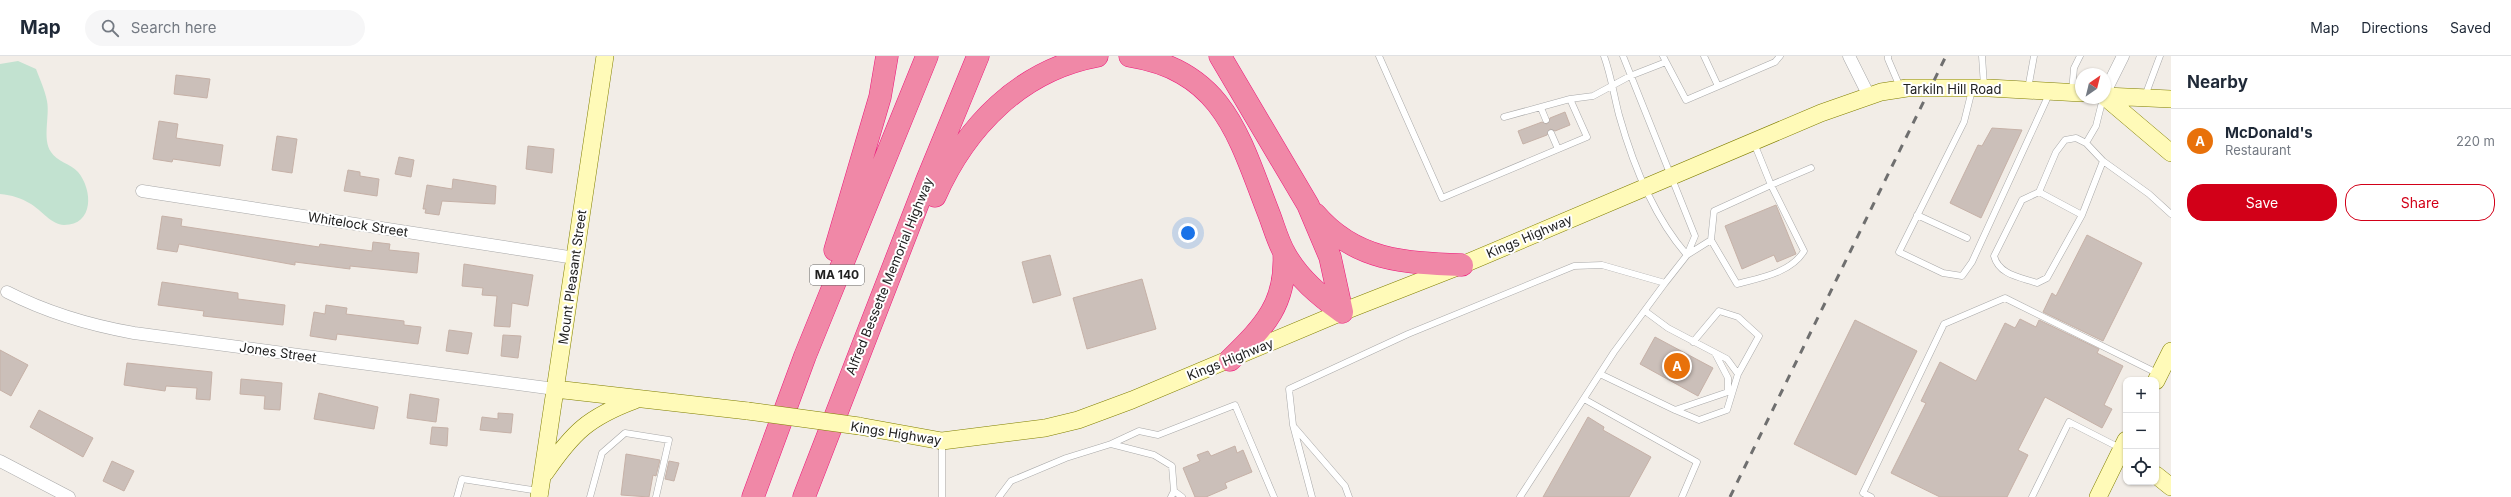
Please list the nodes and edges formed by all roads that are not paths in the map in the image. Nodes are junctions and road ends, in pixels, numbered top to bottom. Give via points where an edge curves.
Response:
1 (605, 56) edge
2 (887, 56) edge
3 (927, 56) edge
4 (978, 56) edge
5 (1097, 56) edge
6 (1130, 56) edge
7 (1220, 56) edge
8 (1379, 56) edge
9 (1604, 56) edge
10 (1622, 56) edge
11 (1704, 56) edge
12 (1780, 56) edge
13 (1849, 56) edge
14 (1888, 56) edge
15 (1982, 56) edge
16 (2034, 56) edge
17 (2080, 56) edge
18 (2123, 56) edge
19 (2160, 56) edge
20 (1664, 59) edge
21 (1630, 76) junction
22 (2075, 76) edge
23 (2111, 80) edge
24 (1612, 85) junction
25 (1718, 86) junction
26 (1979, 88) junction
27 (1901, 89) junction
28 (2028, 89) junction
29 (2050, 91) junction
30 (2075, 92) edge
31 (1868, 96) junction
32 (2111, 97) edge
33 (2144, 97) junction
34 (1570, 99) junction
35 (2171, 99) edge
36 (2111, 103) edge
37 (2102, 104) edge
38 (1541, 108) junction
39 (1504, 117) dead end
40 (1546, 120) dead end
41 (1551, 133) dead end
42 (1753, 141) junction
43 (2086, 143) junction
44 (1558, 149) junction
45 (2171, 153) edge
46 (2103, 161) junction
47 (1811, 168) dead end
48 (1670, 176) junction
49 (1771, 185) junction
50 (1644, 187) junction
51 (142, 191) dead end
52 (2039, 192) junction
53 (1308, 205) junction
54 (2082, 214) junction
55 (2171, 214) edge
56 (1917, 215) junction
57 (1967, 238) dead end
58 (1711, 240) junction
59 (1284, 252) junction
60 (1687, 255) junction
61 (575, 258) junction
62 (1462, 265) junction
63 (1665, 283) junction
64 (7, 292) dead end
65 (1645, 311) junction
66 (1342, 312) junction
67 (867, 333) junction
68 (1692, 342) junction
69 (2171, 351) edge
70 (1715, 353) junction
71 (805, 356) junction
72 (1230, 360) junction
73 (1600, 374) junction
74 (1738, 374) junction
75 (2158, 377) edge
76 (556, 389) junction
77 (638, 399) junction
78 (1584, 399) junction
79 (1674, 410) junction
80 (1293, 425) junction
81 (942, 441) junction
82 (1111, 444) junction
83 (2123, 446) edge
84 (2124, 449) edge
85 (0, 461) edge
86 (2159, 477) edge
87 (2171, 487) edge
88 (540, 488) edge
89 (1173, 494) edge
90 (69, 497) edge
91 (457, 497) edge
92 (590, 497) edge
93 (656, 497) edge
94 (753, 497) edge
95 (804, 497) edge
96 (942, 497) edge
97 (999, 497) edge
98 (1182, 497) edge
99 (1274, 497) edge
100 (1312, 497) edge
101 (1349, 497) edge
102 (1520, 497) edge
103 (1682, 497) edge
104 (1871, 497) edge
105 (2032, 497) edge
106 (2098, 497) edge

1 - 61 main road, Mount Pleasant Street
2 - 71 highway via 880,97
3 - 71 highway, MA 140
4 - 67 highway, Alfred Bessette Memorial Highway
5 - 67 highway via 1074,60 1034,78 995,108 977,127 944,175
6 - 59 highway via 1170,66 1190,77 1208,91 1221,107 1242,145
7 - 53 highway
8 - 44 lane via 1442,198
9 - 24 lane
10 - 21 lane
11 - 25 lane
12 - 25 lane via 1775,62
13 - 31 street
14 - 27 lane
15 - 26 lane
16 - 28 lane
17 - 22 lane via 2074,68
18 - 23 street
19 - 33 lane
20 - 21 lane
20 - 25 lane via 1686,100
21 - 24 lane
21 - 48 lane
24 - 34 lane via 1593,96
24 - 50 lane via 1619,115
26 - 27 main road, Tarkiln Hill Road
26 - 28 main road, Tarkiln Hill Road
26 - 56 lane
27 - 31 main road, Tarkiln Hill Road
28 - 29 main road, Tarkiln Hill Road
29 - 30 main road, Tarkiln Hill Road
29 - 56 lane via 1972,262 1962,276 1943,273 1899,252
31 - 42 main road, Kings Highway
32 - 33 main road
33 - 35 main road
34 - 38 lane
34 - 44 lane via 1587,136
36 - 45 main road
37 - 43 lane via 2096,126
38 - 39 lane
38 - 40 lane
41 - 44 lane
42 - 48 main road, Kings Highway
42 - 49 lane
43 - 46 lane
43 - 52 lane via 2076,138 2065,140 2056,152
46 - 54 lane
46 - 55 lane via 2149,194
47 - 49 lane
48 - 50 main road, Kings Highway
48 - 60 lane via 1694,236
49 - 58 lane via 1714,211
49 - 58 lane via 1804,251 1798,260 1772,274 1737,284
50 - 60 lane via 1668,233
50 - 62 main road, Kings Highway
51 - 61 street, Whitelock Street
52 - 54 lane
52 - 54 lane via 2022,200 1994,256 1996,266 2004,272 2037,283 2047,278
53 - 62 highway via 1343,238 1380,257 1409,262
53 - 66 highway via 1330,257
56 - 57 lane
58 - 60 lane
59 - 66 highway via 1303,280
59 - 72 highway via 1284,275 1278,302 1261,328
60 - 63 lane
61 - 76 main road, Mount Pleasant Street
62 - 66 main road, Kings Highway
63 - 65 lane
63 - 80 lane via 1602,265 1574,266 1408,334 1290,389
64 - 76 street, Jones Street via 75,321 134,333
65 - 68 lane
65 - 73 lane
66 - 72 main road, Kings Highway
67 - 95 highway, Alfred Bessette Memorial Highway
68 - 70 lane
68 - 74 lane via 1719,311 1738,317 1759,336
69 - 75 main road
70 - 74 lane via 1727,359
70 - 79 lane via 1728,378 1728,392
71 - 94 highway, MA 140
72 - 81 main road, Kings Highway via 1078,420 1029,430
73 - 78 lane
73 - 79 lane
74 - 79 lane via 1727,410 1699,420
75 - 104 lane via 2120,354 2005,298 1944,324 1863,493
76 - 77 main road, Kings Highway
76 - 88 main road, Mount Pleasant Street
77 - 81 main road, Kings Highway, bridge via 859,426
77 - 88 main road via 608,410 584,425 564,445
78 - 102 lane
78 - 103 lane via 1697,462
80 - 100 lane
80 - 101 lane via 1345,486
81 - 96 lane
82 - 89 lane via 1154,456 1172,466
82 - 97 lane via 1066,458 1011,481
82 - 99 lane via 1139,431 1158,435 1235,405
83 - 105 lane via 2069,422
84 - 106 main road
85 - 90 street
86 - 87 main road
88 - 91 lane via 462,478
89 - 98 lane
92 - 93 lane via 602,453 625,433 669,440

